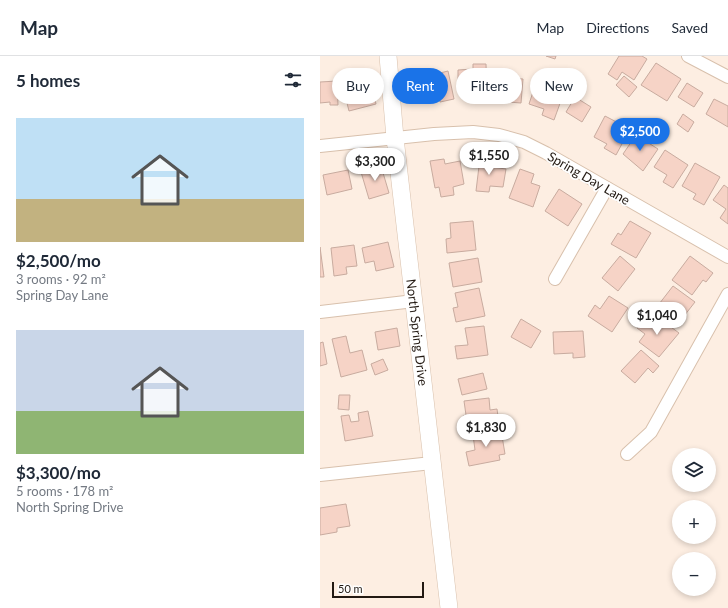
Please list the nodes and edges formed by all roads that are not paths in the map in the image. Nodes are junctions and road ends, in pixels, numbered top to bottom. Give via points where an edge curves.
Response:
1 (388, 56) edge
2 (688, 56) edge
3 (728, 77) edge
4 (396, 138) junction
5 (320, 146) edge
6 (608, 188) junction
7 (728, 257) edge
8 (555, 279) dead end
9 (728, 294) edge
10 (414, 301) junction
11 (320, 312) edge
12 (627, 454) dead end
13 (432, 462) junction
14 (320, 475) edge
15 (449, 608) edge

1 - 4 street, North Spring Drive
2 - 3 street
4 - 5 street, Spring Day Lane
4 - 6 street, Spring Day Lane via 473,132 499,136 524,142
4 - 10 street, North Spring Drive
6 - 7 street, Spring Day Lane
6 - 8 street
9 - 12 street via 651,432
10 - 11 street
10 - 13 street, North Spring Drive
13 - 14 street
13 - 15 street, North Spring Drive

